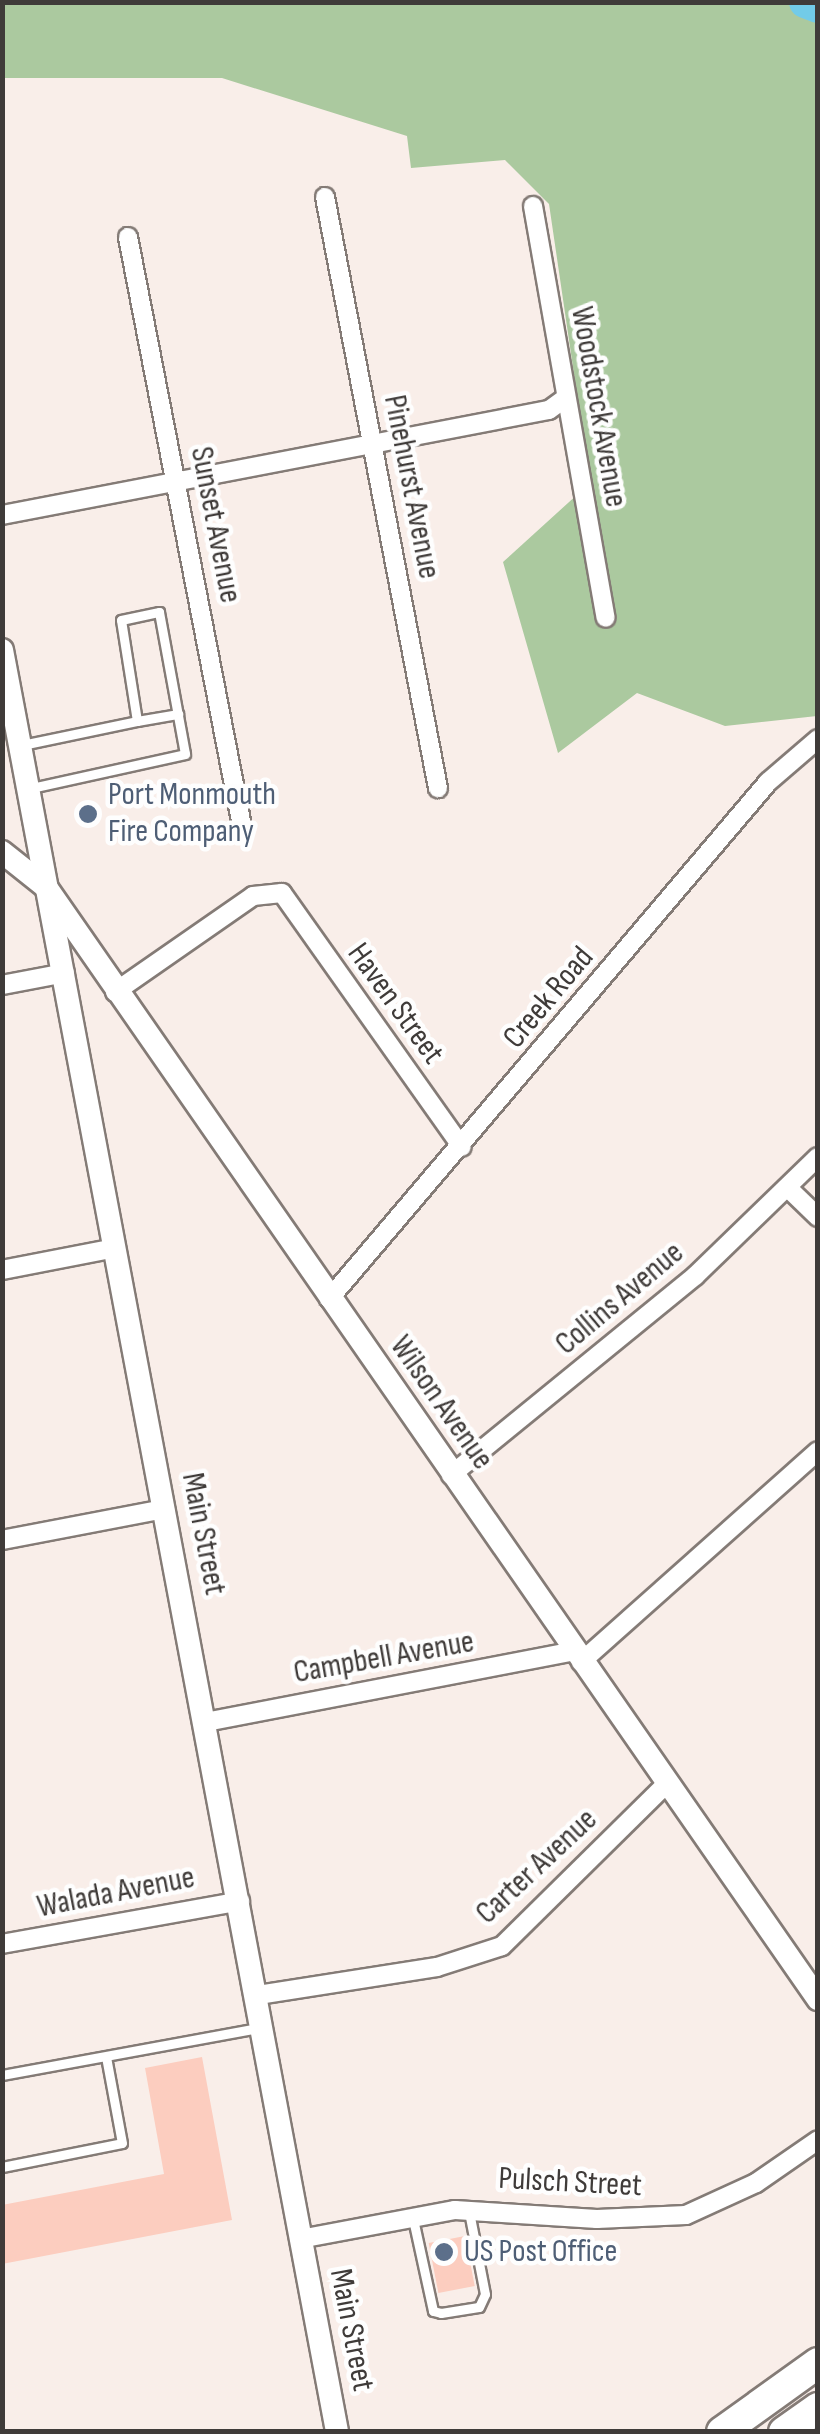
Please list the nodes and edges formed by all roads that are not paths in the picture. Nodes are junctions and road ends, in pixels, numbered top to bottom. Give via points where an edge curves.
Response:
1 (325, 197) dead end
2 (533, 206) dead end
3 (128, 236) dead end
4 (562, 400) junction
5 (372, 444) junction
6 (176, 482) junction
7 (2, 515) edge
8 (606, 618) dead end
9 (2, 650) edge
10 (178, 714) junction
11 (137, 721) junction
12 (818, 739) edge
13 (21, 745) junction
14 (29, 788) junction
15 (438, 788) dead end
16 (242, 826) dead end
17 (2, 852) edge
18 (46, 887) junction
19 (65, 973) junction
20 (2, 984) edge
21 (114, 992) junction
22 (462, 1146) junction
23 (818, 1157) edge
24 (788, 1188) junction
25 (818, 1217) edge
26 (116, 1248) junction
27 (2, 1270) edge
28 (329, 1298) junction
29 (818, 1452) edge
30 (452, 1475) junction
31 (166, 1509) junction
32 (2, 1540) edge
33 (577, 1656) junction
34 (206, 1722) junction
35 (665, 1786) junction
36 (240, 1901) junction
37 (2, 1944) edge
38 (258, 1995) junction
39 (818, 1999) edge
40 (261, 2027) junction
41 (106, 2057) junction
42 (2, 2075) edge
43 (818, 2140) edge
44 (2, 2166) edge
45 (468, 2209) junction
46 (412, 2216) junction
47 (300, 2239) junction
48 (818, 2363) edge
49 (337, 2432) edge
50 (722, 2432) edge

1 - 5 street, Pinehurst Avenue
2 - 4 street, Woodstock Avenue via 564,372
3 - 6 street, Sunset Avenue
4 - 5 street via 549,410
4 - 8 street, Woodstock Avenue
5 - 6 street
5 - 15 street, Pinehurst Avenue
6 - 7 street
6 - 16 street, Sunset Avenue
9 - 13 street, Main Street
10 - 11 lane
10 - 11 lane via 159,612 121,620
10 - 14 lane via 185,754
11 - 13 lane
12 - 22 street, Creek Road via 768,782
13 - 14 street, Main Street
14 - 18 street, Main Street
17 - 18 street, Wilson Avenue
18 - 19 street, Main Street
18 - 21 street, Wilson Avenue
19 - 20 street
19 - 26 street, Main Street
21 - 22 street, Haven Street via 253,896 282,893
21 - 28 street, Wilson Avenue
22 - 28 street, Creek Road
23 - 24 street, Collins Avenue
24 - 25 street
24 - 30 street, Collins Avenue via 695,1276
26 - 27 street
26 - 31 street, Main Street
28 - 30 street, Wilson Avenue
29 - 33 street
30 - 33 street, Wilson Avenue
31 - 32 street
31 - 34 street, Main Street
33 - 34 street, Campbell Avenue
33 - 35 street, Wilson Avenue
34 - 36 street, Main Street
35 - 38 street, Carter Avenue via 502,1946 437,1967
35 - 39 street, Wilson Avenue
36 - 37 street, Walada Avenue
36 - 38 street, Main Street
38 - 40 street, Main Street
40 - 41 lane
40 - 47 street, Main Street
41 - 42 lane
41 - 44 lane via 122,2143
43 - 45 street, Pulsch Street via 756,2183 686,2215 597,2220
45 - 46 street, Pulsch Street
45 - 46 lane via 485,2294 480,2307 441,2313 433,2311
46 - 47 street, Pulsch Street
47 - 49 street, Main Street
48 - 50 highway

